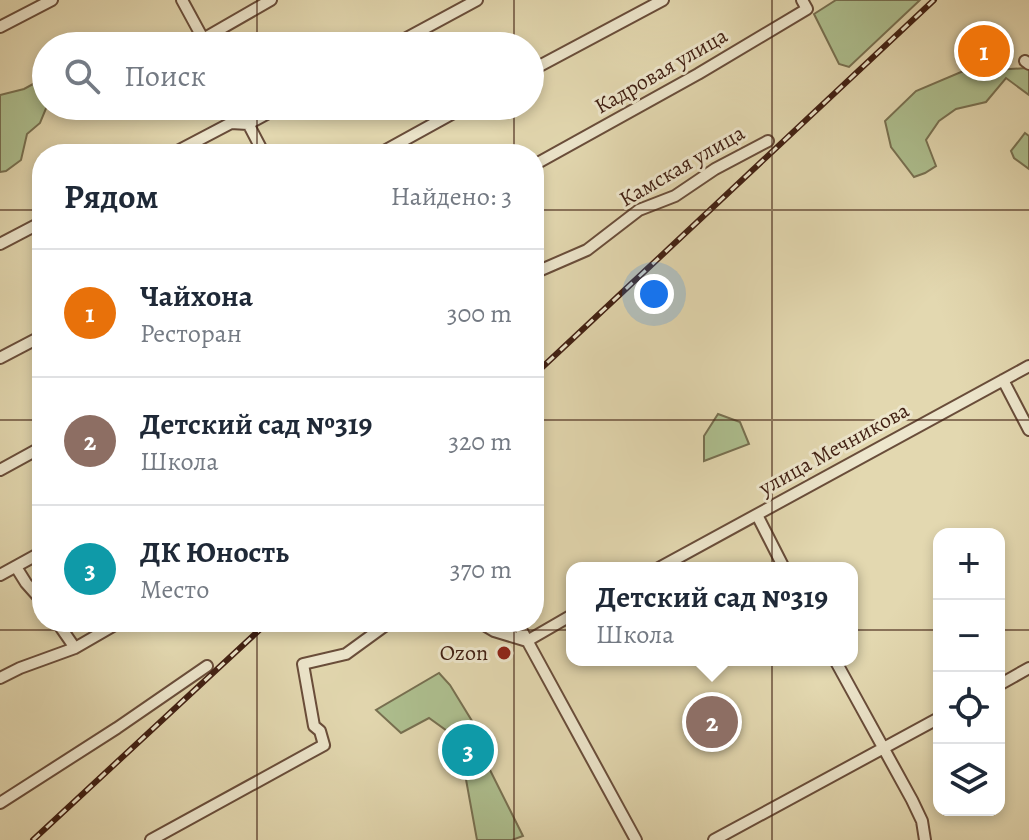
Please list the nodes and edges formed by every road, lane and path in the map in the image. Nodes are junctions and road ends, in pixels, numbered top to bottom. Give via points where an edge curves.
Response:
1 (52, 0) edge
2 (182, 0) edge
3 (271, 0) edge
4 (477, 0) edge
5 (663, 0) edge
6 (804, 5) edge
7 (0, 27) edge
8 (200, 32) edge
9 (221, 32) edge
10 (418, 32) edge
11 (544, 64) edge
12 (246, 120) edge
13 (255, 120) edge
14 (441, 120) edge
15 (248, 124) junction
16 (768, 141) dead end
17 (191, 144) edge
18 (259, 144) edge
19 (397, 144) edge
20 (544, 159) edge
21 (32, 227) edge
22 (0, 242) edge
23 (544, 269) edge
24 (32, 341) edge
25 (0, 358) edge
26 (1029, 366) edge
27 (1003, 380) junction
28 (1029, 430) edge
29 (32, 452) edge
30 (0, 470) edge
31 (757, 515) junction
32 (32, 558) edge
33 (670, 562) edge
34 (781, 562) edge
35 (16, 567) junction
36 (0, 575) edge
37 (32, 590) edge
38 (566, 618) edge
39 (544, 631) edge
40 (64, 632) edge
41 (103, 632) edge
42 (376, 632) edge
43 (497, 632) edge
44 (522, 632) edge
45 (543, 632) edge
46 (527, 641) junction
47 (75, 648) junction
48 (207, 666) dead end
49 (838, 666) edge
50 (1029, 668) edge
51 (0, 678) edge
52 (1005, 682) edge
53 (933, 721) edge
54 (883, 749) junction
55 (0, 803) edge
56 (151, 840) edge
57 (636, 840) edge
58 (714, 840) edge
59 (925, 840) edge

1 - 7 street
2 - 8 street
3 - 9 street
4 - 10 street
5 - 11 street
6 - 20 street, Кадровая улица via 698,74
12 - 15 street
13 - 15 street
14 - 19 street
15 - 17 street via 231,123
15 - 18 street
16 - 23 street, Камская улица via 675,196 639,210 587,250
21 - 22 street
24 - 25 street
26 - 27 street, улица Мечникова
27 - 28 street
27 - 31 street, улица Мечникова
29 - 30 street
31 - 33 street, улица Мечникова
31 - 34 street
32 - 35 street
35 - 36 street
35 - 37 street
38 - 39 street
40 - 47 street
41 - 47 street
42 - 56 street via 346,654 303,664 314,726 324,745
43 - 46 street
44 - 46 street
45 - 46 street
46 - 57 street
47 - 51 street
48 - 55 street
49 - 54 street
50 - 52 street
53 - 54 street
54 - 58 street
54 - 59 street via 922,821

